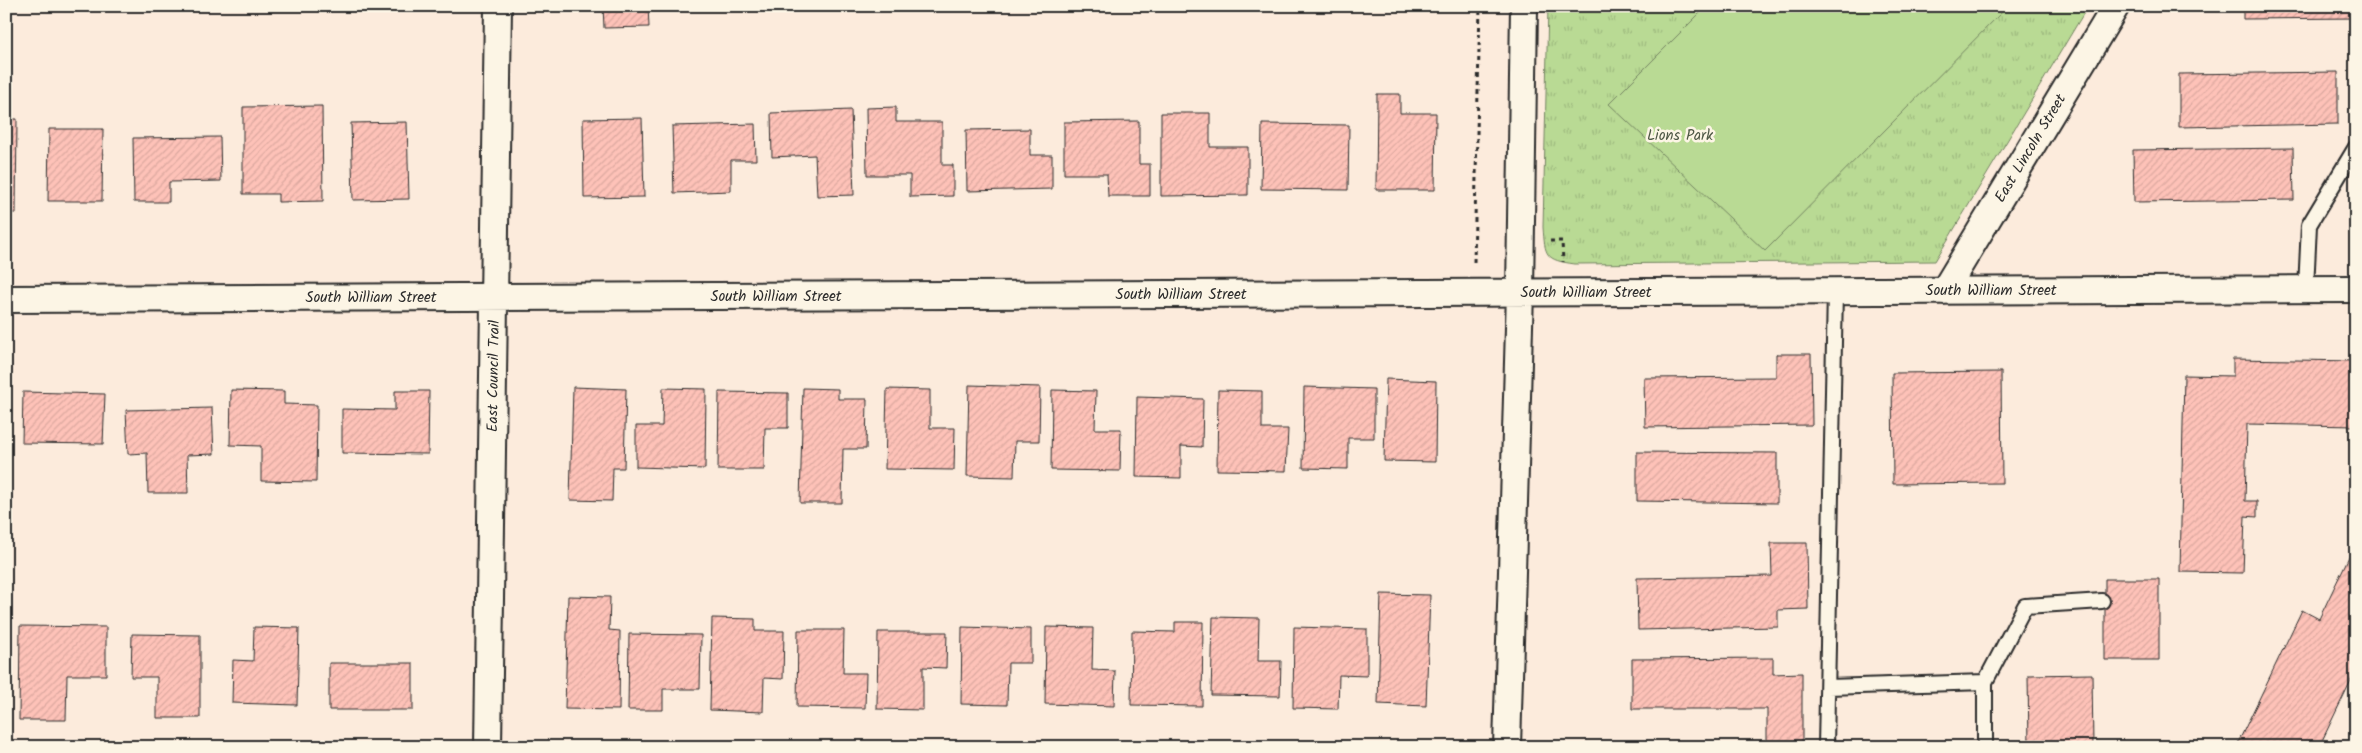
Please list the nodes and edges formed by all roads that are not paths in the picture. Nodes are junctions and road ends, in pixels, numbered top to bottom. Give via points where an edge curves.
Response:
1 (498, 6) edge
2 (1524, 6) edge
3 (2116, 6) edge
4 (2356, 147) edge
5 (2306, 289) junction
6 (2356, 289) edge
7 (1835, 291) junction
8 (1944, 291) junction
9 (1520, 292) junction
10 (494, 297) junction
11 (6, 298) edge
12 (2102, 602) dead end
13 (1985, 682) junction
14 (1828, 687) junction
15 (488, 747) edge
16 (1508, 747) edge
17 (1826, 747) edge
18 (1985, 747) edge

1 - 10 street, East Council Trail
2 - 9 street
3 - 8 street, East Lincoln Street
4 - 5 lane via 2309,225
5 - 6 street, South William Street
5 - 8 street, South William Street
7 - 8 street, South William Street
7 - 9 street, South William Street
7 - 14 lane
9 - 10 street, South William Street
9 - 16 street
10 - 11 street, South William Street
10 - 15 street, East Council Trail
12 - 13 lane via 2025,606
13 - 14 lane
13 - 18 lane
14 - 17 lane

